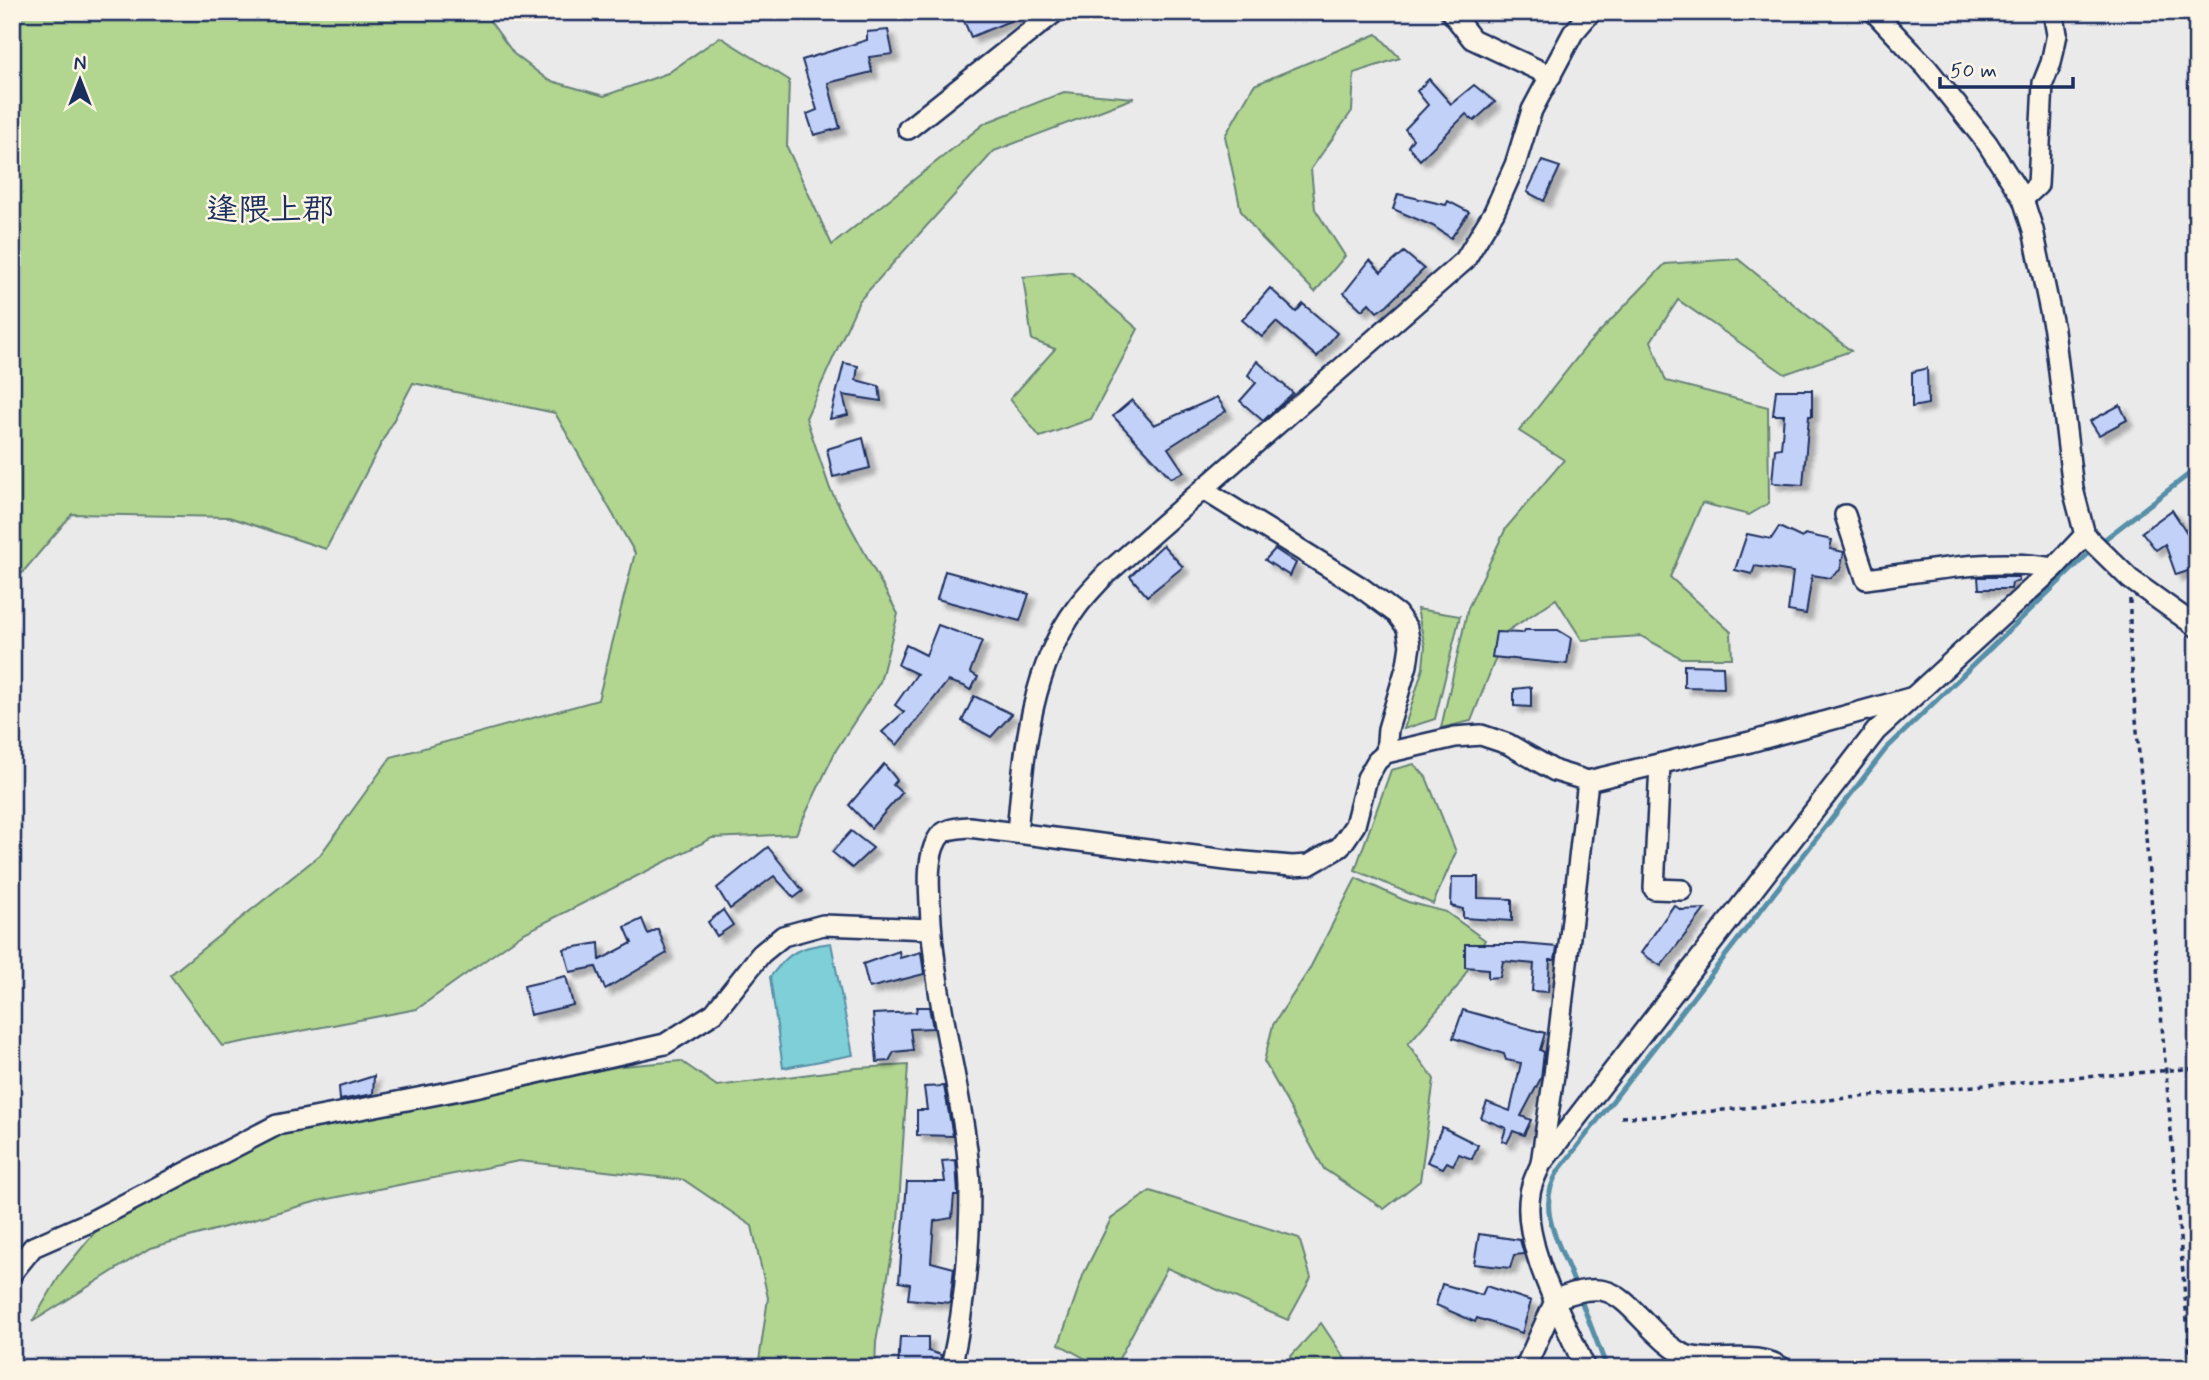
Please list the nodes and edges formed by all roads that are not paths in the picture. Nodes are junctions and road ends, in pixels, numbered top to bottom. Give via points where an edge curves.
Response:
1 (1055, 12) edge
2 (1451, 12) edge
3 (1591, 12) edge
4 (1874, 12) edge
5 (2053, 12) edge
6 (1551, 76) junction
7 (908, 129) dead end
8 (2023, 199) junction
9 (1205, 490) junction
10 (1845, 515) dead end
11 (2085, 535) junction
12 (2054, 568) junction
13 (2197, 627) edge
14 (1910, 698) junction
15 (1386, 753) junction
16 (1660, 764) junction
17 (1588, 781) junction
18 (1017, 833) junction
19 (1682, 890) dead end
20 (931, 929) junction
21 (1541, 1164) junction
22 (12, 1273) edge
23 (1556, 1299) junction
24 (951, 1368) edge
25 (1525, 1368) edge
26 (1585, 1368) edge
27 (1783, 1368) edge

1 - 7 street
2 - 6 street via 1472,40
3 - 6 street via 1573,33
4 - 8 street via 1927,68 1987,143
5 - 8 street via 2057,34 2043,83 2038,185
6 - 9 street via 1532,110 1494,212 1465,260
8 - 11 street via 2054,330 2073,489
9 - 15 street via 1359,586 1397,614 1407,628 1407,665 1388,729
9 - 18 street via 1105,575 1076,608 1056,644 1029,724
10 - 12 street via 1867,579 1995,564
11 - 12 street
11 - 13 street via 2130,579
12 - 14 street
14 - 16 street
14 - 21 street via 1876,731
15 - 17 street via 1481,735 1508,744 1555,771
15 - 18 street via 1367,778 1347,837 1340,847 1309,865 1234,861
16 - 17 street
16 - 19 street via 1654,888
17 - 21 street
18 - 20 street via 969,827 942,833 931,862
20 - 22 street via 822,925 783,936 761,954 714,1013 666,1044 277,1125 33,1247
20 - 24 street via 970,1187 965,1287
21 - 23 street via 1530,1194 1530,1232
23 - 25 street
23 - 26 street
23 - 27 street via 1592,1288 1607,1290 1668,1345 1686,1355 1763,1359

